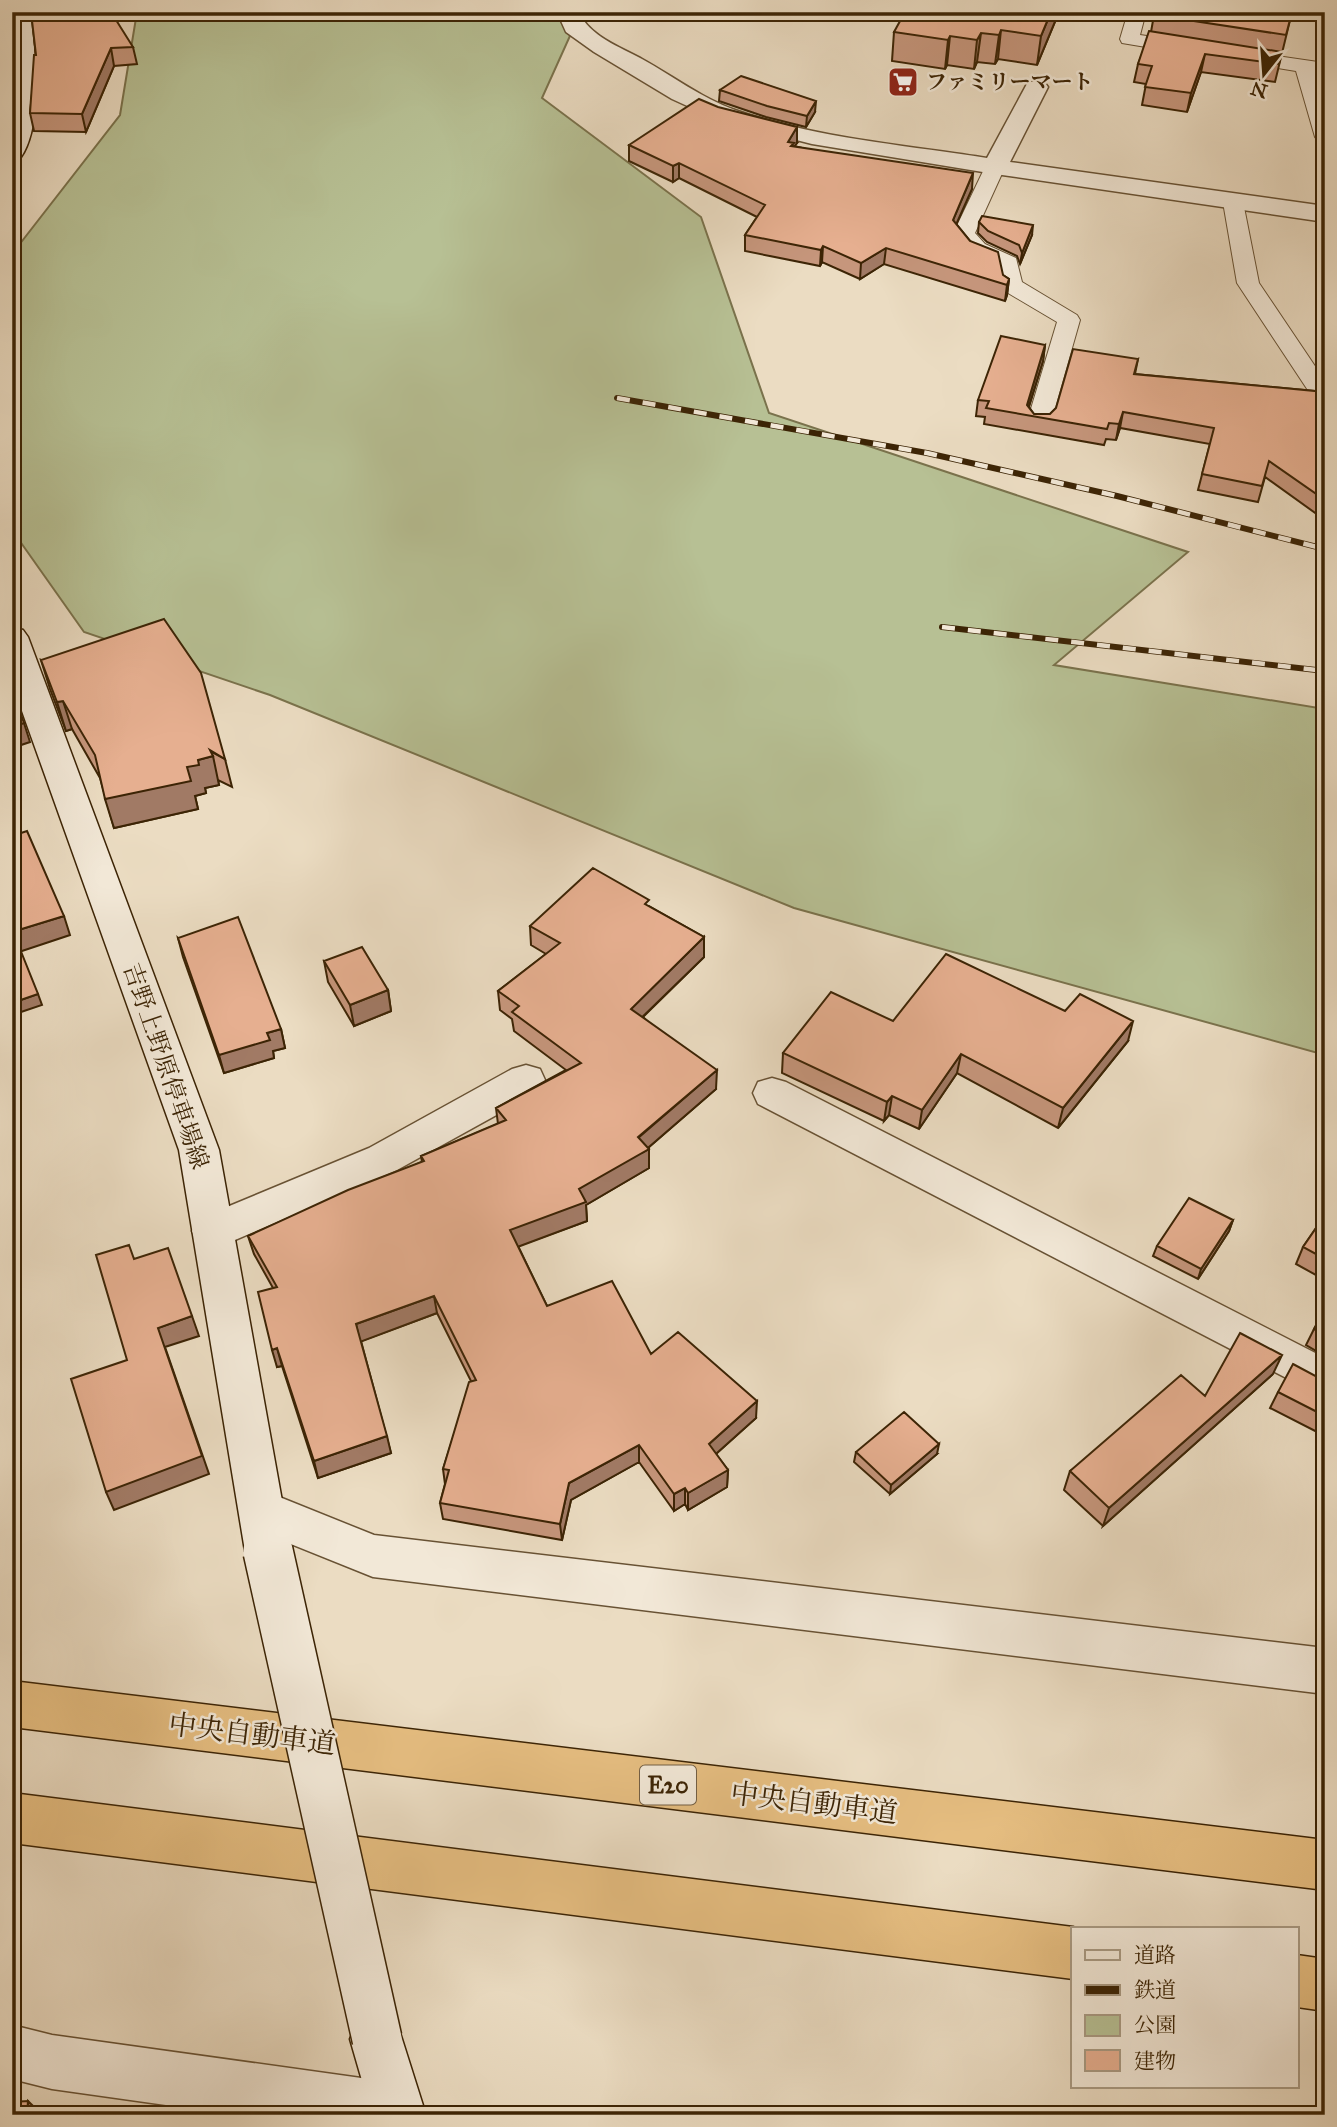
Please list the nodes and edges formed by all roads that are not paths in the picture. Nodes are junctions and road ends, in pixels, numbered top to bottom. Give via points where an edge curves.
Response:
1 (20, 12) edge
2 (568, 12) edge
3 (1138, 12) edge
4 (1315, 68) edge
5 (1036, 86) dead end
6 (1325, 137) edge
7 (12, 152) edge
8 (995, 167) junction
9 (1233, 202) junction
10 (1325, 214) edge
11 (1325, 399) edge
12 (1039, 422) edge
13 (12, 636) edge
14 (526, 1080) dead end
15 (772, 1093) dead end
16 (213, 1231) junction
17 (1325, 1379) edge
18 (265, 1532) junction
19 (1325, 1671) edge
20 (12, 1704) edge
21 (12, 1818) edge
22 (1325, 1865) edge
23 (1071, 1953) edge
24 (1298, 1981) edge
25 (1325, 1985) edge
26 (12, 2052) edge
27 (398, 2112) edge

1 - 7 street via 20,124
2 - 8 street via 574,27 602,47 680,94 727,115 812,137
3 - 4 lane via 1129,39
4 - 6 lane
5 - 8 street
8 - 9 street
8 - 12 lane via 964,234 977,249 1007,263 1011,285 1069,320
9 - 10 street
9 - 11 lane via 1248,283
13 - 16 street, 吉野上野原停車場線 via 200,1150
14 - 16 street via 383,1159
15 - 17 street
16 - 18 street, 吉野上野原停車場線
18 - 19 street via 373,1556
18 - 27 street, 吉野上野原停車場線, bridge via 377,2039
20 - 22 highway, 中央自動車道 / E20
21 - 23 highway
24 - 25 highway
26 - 27 street via 52,2062

